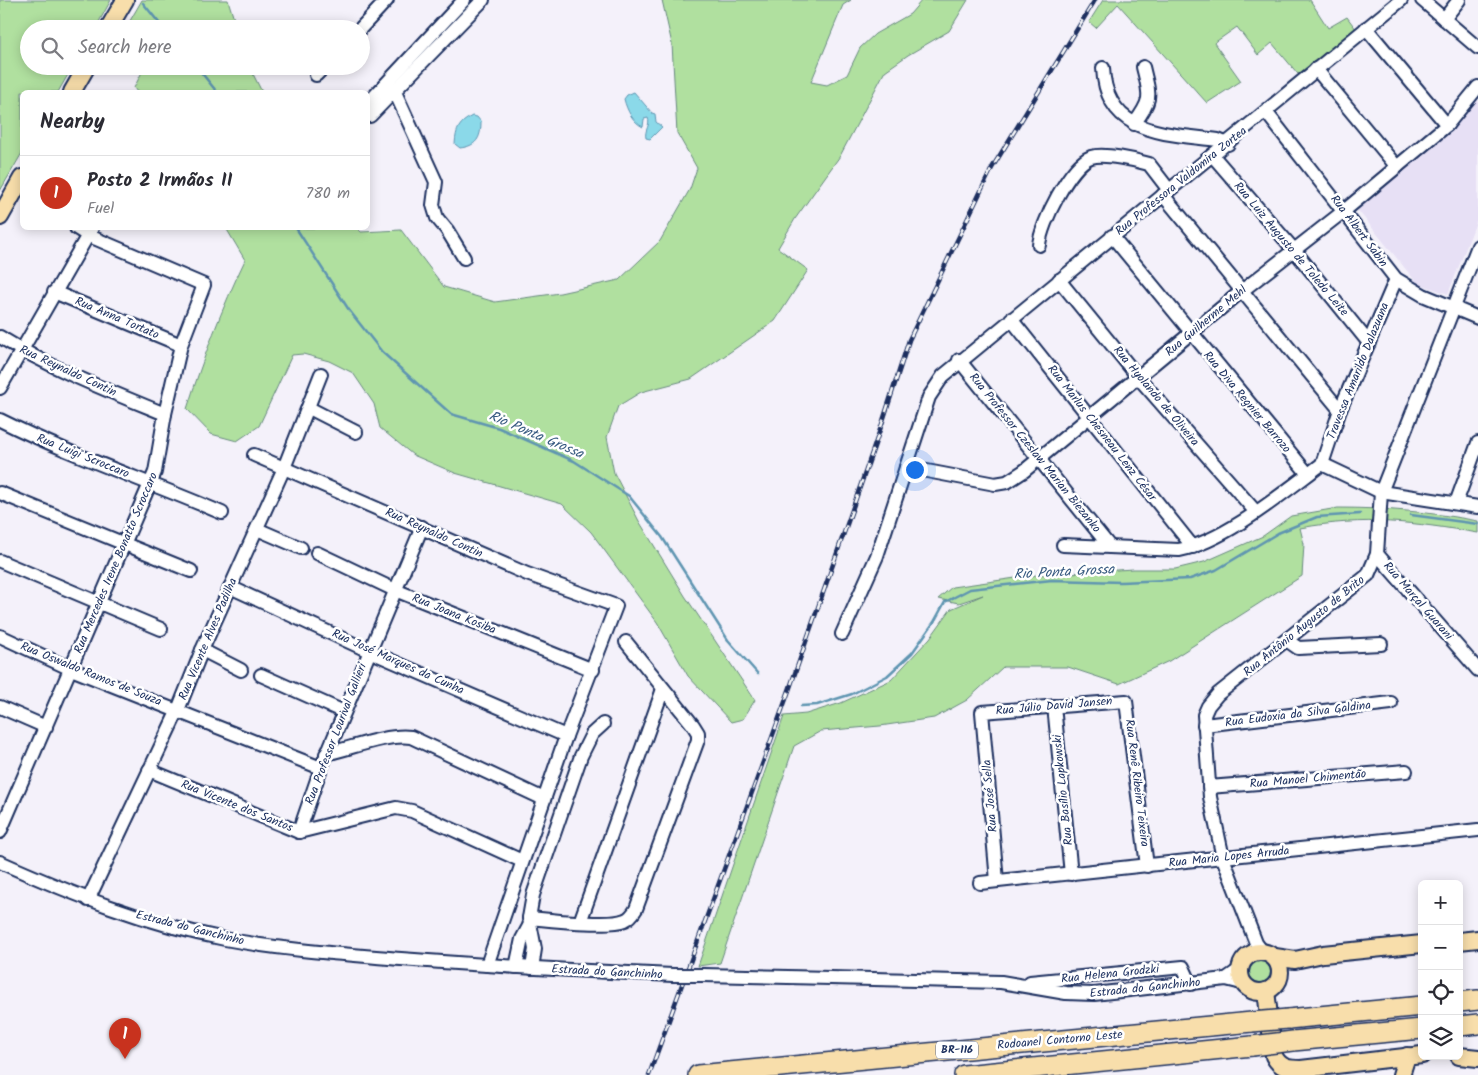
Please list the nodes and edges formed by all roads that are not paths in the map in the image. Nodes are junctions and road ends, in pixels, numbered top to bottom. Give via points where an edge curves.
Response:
1 (125, 0) edge
2 (387, 0) edge
3 (483, 0) edge
4 (1402, 0) edge
5 (1422, 0) edge
6 (1458, 0) edge
7 (461, 1) edge
8 (1444, 19) junction
9 (113, 20) edge
10 (368, 20) edge
11 (1366, 28) junction
12 (1478, 48) edge
13 (1144, 67) dead end
14 (1103, 68) dead end
15 (1316, 68) junction
16 (82, 75) edge
17 (1478, 87) edge
18 (73, 90) edge
19 (395, 92) junction
20 (370, 100) edge
21 (1266, 112) junction
22 (370, 116) dead end
23 (1134, 124) junction
24 (1447, 125) junction
25 (1228, 144) junction
26 (1213, 156) junction
27 (1397, 167) junction
28 (20, 188) edge
29 (1166, 192) junction
30 (1344, 211) junction
31 (0, 218) edge
32 (90, 231) edge
33 (1112, 236) junction
34 (1039, 245) dead end
35 (1478, 246) edge
36 (1294, 250) junction
37 (464, 258) dead end
38 (1059, 280) junction
39 (1396, 280) junction
40 (1243, 290) junction
41 (54, 292) junction
42 (1453, 308) junction
43 (1478, 318) edge
44 (1011, 319) junction
45 (1190, 334) junction
46 (0, 337) edge
47 (1369, 343) junction
48 (181, 345) junction
49 (22, 350) junction
50 (959, 360) junction
51 (321, 374) dead end
52 (1138, 377) junction
53 (0, 388) edge
54 (309, 408) junction
55 (1340, 410) junction
56 (165, 414) junction
57 (1090, 417) junction
58 (0, 420) edge
59 (356, 432) dead end
60 (1478, 443) edge
61 (254, 455) dead end
62 (1038, 460) junction
63 (1322, 464) junction
64 (906, 467) junction
65 (284, 468) junction
66 (1308, 474) junction
67 (151, 482) junction
68 (1381, 492) junction
69 (0, 493) edge
70 (1456, 503) junction
71 (1478, 507) edge
72 (1255, 511) junction
73 (222, 513) dead end
74 (422, 527) junction
75 (256, 529) junction
76 (124, 544) junction
77 (1063, 545) dead end
78 (1110, 546) junction
79 (1193, 547) junction
80 (301, 548) dead end
81 (317, 553) dead end
82 (1377, 554) junction
83 (0, 561) edge
84 (191, 571) dead end
85 (230, 587) junction
86 (394, 590) junction
87 (99, 604) junction
88 (161, 628) dead end
89 (842, 634) dead end
90 (0, 636) edge
91 (1288, 640) junction
92 (626, 642) dead end
93 (1381, 644) dead end
94 (202, 650) junction
95 (369, 651) junction
96 (71, 669) junction
97 (241, 670) dead end
98 (593, 670) junction
99 (1478, 670) edge
100 (261, 675) dead end
101 (663, 689) junction
102 (1126, 701) joint
103 (1391, 703) dead end
104 (1054, 706) junction
105 (0, 707) edge
106 (178, 710) junction
107 (344, 712) junction
108 (982, 712) joint
109 (603, 724) dead end
110 (1204, 725) junction
111 (46, 727) junction
112 (566, 736) junction
113 (326, 754) junction
114 (321, 768) junction
115 (149, 770) junction
116 (1406, 771) dead end
117 (1210, 787) junction
118 (544, 799) junction
119 (1478, 830) edge
120 (0, 832) edge
121 (299, 832) junction
122 (1223, 858) junction
123 (522, 861) junction
124 (0, 862) edge
125 (1147, 866) junction
126 (1071, 874) junction
127 (997, 881) junction
128 (980, 883) dead end
129 (88, 900) junction
130 (529, 922) junction
131 (580, 922) junction
132 (528, 939) junction
133 (1478, 939) edge
134 (1463, 941) edge
135 (1418, 944) edge
136 (1385, 948) junction
137 (1262, 951) junction
138 (487, 965) junction
139 (516, 967) junction
140 (532, 968) junction
141 (1280, 975) junction
142 (1236, 977) junction
143 (1019, 983) junction
144 (1191, 984) junction
145 (1266, 991) junction
146 (1478, 1000) edge
147 (1463, 1002) edge
148 (1418, 1006) edge
149 (1478, 1024) edge
150 (1463, 1026) edge
151 (1418, 1030) edge
152 (1414, 1055) edge
153 (1463, 1056) edge
154 (1478, 1058) edge
155 (698, 1075) edge
156 (964, 1075) edge
157 (1401, 1075) edge

1 - 9 main road
2 - 10 street
3 - 19 street
4 - 11 street, Rua Professora Valdomira Zortea
5 - 8 street
6 - 8 street
7 - 20 street
8 - 12 street
11 - 15 street, Rua Professora Valdomira Zortea
11 - 24 street
13 - 23 street via 1150,95 1147,107
14 - 23 street via 1110,96 1120,112
15 - 21 street, Rua Professora Valdomira Zortea
15 - 27 street
16 - 18 main road
17 - 24 street, Rua Guilherme Mehl
19 - 22 street
19 - 37 street via 436,182 433,205 436,218
21 - 25 street, Rua Professora Valdomira Zortea
21 - 30 street, Rua Albert Sabin
23 - 25 street via 1151,132
24 - 27 street, Rua Guilherme Mehl
25 - 26 street, Rua Professora Valdomira Zortea
26 - 29 street, Rua Professora Valdomira Zortea
26 - 36 street, Rua Luiz Augusto de Toledo Leite
27 - 30 street, Rua Guilherme Mehl
28 - 31 main road
29 - 33 street, Rua Professora Valdomira Zortea
29 - 34 street via 1148,164 1100,156 1090,158 1055,198 1040,232
29 - 40 street
30 - 36 street, Rua Guilherme Mehl
30 - 39 street, Rua Albert Sabin
32 - 41 street
32 - 48 street, Rua Mercedes Irene Bonatto Scroccaro via 204,285
33 - 38 street, Rua Professora Valdomira Zortea
33 - 45 street, Rua Diva Regnier Barrozo
35 - 42 street, Rua Antônio Augusto de Brito
36 - 40 street, Rua Guilherme Mehl
36 - 47 street, Rua Luiz Augusto de Toledo Leite
38 - 44 street, Rua Professora Valdomira Zortea
38 - 52 street, Rua Hyolando de Oliveira
39 - 42 street, Rua Albert Sabin
39 - 47 street, Travessa Amarildo Dalazuana
40 - 45 street, Rua Guilherme Mehl
40 - 55 street
41 - 48 street, Rua Anna Tortato
41 - 49 street
42 - 43 street, Rua Albert Sabin
42 - 68 street, Rua Antônio Augusto de Brito
44 - 50 street, Rua Professora Valdomira Zortea
44 - 57 street, Rua Marlus Chesneau Lenz César
45 - 52 street, Rua Guilherme Mehl
45 - 66 street, Rua Diva Regnier Barrozo
46 - 49 street, Rua Reynaldo Contin
47 - 55 street, Travessa Amarildo Dalazuana
48 - 56 street, Rua Mercedes Irene Bonatto Scroccaro
49 - 53 street
49 - 56 street, Rua Reynaldo Contin
50 - 62 street, Rua Professor Czeslaw Marian Biezanko
50 - 64 street, Rua Professora Valdomira Zortea via 929,397
51 - 54 street, Rua Vicente Alves Padilha
52 - 57 street, Rua Guilherme Mehl
52 - 72 street, Rua Hyolando de Oliveira
54 - 59 street
54 - 65 street, Rua Vicente Alves Padilha
55 - 63 street, Travessa Amarildo Dalazuana
56 - 67 street, Rua Mercedes Irene Bonatto Scroccaro
57 - 62 street, Rua Guilherme Mehl
57 - 79 street, Rua Marlus Chesneau Lenz César
58 - 67 street, Rua Luigi Scroccaro via 85,458
60 - 70 street
61 - 65 street, Rua Reynaldo Contin
62 - 64 street, Rua Guilherme Mehl via 1002,484
62 - 78 street, Rua Professor Czeslaw Marian Biezanko
63 - 66 street
63 - 68 street
64 - 89 street, Rua Professora Valdomira Zortea via 877,556
65 - 74 street, Rua Reynaldo Contin
65 - 75 street, Rua Vicente Alves Padilha
66 - 72 street
67 - 73 street, Rua Luigi Scroccaro
67 - 76 street, Rua Mercedes Irene Bonatto Scroccaro
68 - 70 street
68 - 82 street, Rua Antônio Augusto de Brito
69 - 76 street
70 - 71 street
72 - 79 street via 1228,530
74 - 86 street, Rua Professor Lourival Gallieri
74 - 98 street, Rua Reynaldo Contin via 527,574 616,606
75 - 80 street
75 - 85 street, Rua Vicente Alves Padilha
76 - 84 street
76 - 87 street, Rua Mercedes Irene Bonatto Scroccaro
77 - 78 street
78 - 79 street via 1179,550
81 - 86 street, Rua Joana Kosiba
82 - 91 street, Rua Antônio Augusto de Brito via 1368,575
82 - 99 street, Rua Marçal Guarani
83 - 87 street
85 - 94 street, Rua Vicente Alves Padilha
85 - 95 street, Rua José Marques da Cunha
86 - 95 street, Rua Professor Lourival Gallieri
86 - 98 street, Rua Joana Kosiba
87 - 88 street
87 - 96 street, Rua Mercedes Irene Bonatto Scroccaro
90 - 96 street, Rua Oswaldo Ramos de Souza
91 - 93 street via 1298,648
91 - 110 street, Rua Antônio Augusto de Brito via 1218,694 1208,706
92 - 101 street
94 - 97 street
94 - 106 street, Rua Vicente Alves Padilha
95 - 107 street, Rua Professor Lourival Gallieri
95 - 112 street, Rua José Marques da Cunha
96 - 106 street, Rua Oswaldo Ramos de Souza
96 - 111 street, Rua Mercedes Irene Bonatto Scroccaro
98 - 112 street
100 - 107 street
101 - 131 street
101 - 131 street via 693,725 698,740 636,909 622,922
102 - 104 street, Rua Júlio David Jansen
102 - 125 street, Rua Renê Ribeiro Teixeira
103 - 110 street, Rua Eudoxia da Silva Galdina
104 - 108 street, Rua Júlio David Jansen
104 - 126 street, Rua Basílio Lapkowski
105 - 111 street
106 - 114 street, Rua Oswaldo Ramos de Souza
106 - 115 street, Rua Vicente Alves Padilha
107 - 113 street, Rua Professor Lourival Gallieri
108 - 127 street, Rua José Sella
109 - 130 street via 592,734 581,756 533,895
110 - 117 street, Rua Antônio Augusto de Brito
111 - 120 street, Rua Mercedes Irene Bonatto Scroccaro
112 - 118 street
113 - 114 street, Rua Professor Lourival Gallieri
113 - 118 street via 389,737 411,737
114 - 121 street, Rua Professor Lourival Gallieri
115 - 121 street, Rua Vicente dos Santos
115 - 129 street, Rua Vicente Alves Padilha
116 - 117 street, Rua Manoel Chimentão
117 - 122 street, Rua Antônio Augusto de Brito
118 - 123 street
119 - 122 street, Rua Maria Lopes Arruda
121 - 123 street, Rua Vicente dos Santos via 396,808 412,811
122 - 125 street, Rua Maria Lopes Arruda
122 - 137 street, Rua Antônio Augusto de Brito
123 - 138 street
124 - 129 street, Estrada do Ganchinho
125 - 126 street, Rua Maria Lopes Arruda
126 - 127 street, Rua Maria Lopes Arruda
127 - 128 street, Rua Maria Lopes Arruda
129 - 138 street, Estrada do Ganchinho via 198,933 249,943 316,952
130 - 131 street
130 - 132 street
132 - 139 street
132 - 140 street
133 - 134 main road
135 - 136 main road
136 - 137 main road via 1296,960
136 - 141 main road via 1298,967
137 - 141 main road via 1278,962
137 - 142 main road via 1244,959
138 - 139 street, Estrada do Ganchinho
139 - 140 street, Estrada do Ganchinho
140 - 143 street, Estrada do Ganchinho, bridge via 673,975
141 - 145 main road via 1275,985
142 - 144 street, Estrada do Ganchinho
142 - 145 main road via 1252,991
143 - 144 street, Estrada do Ganchinho via 1066,993 1094,994
143 - 144 street, Rua Helena Grodzki via 1183,967
145 - 152 main road via 1274,1056 1286,1068 1301,1069
146 - 147 highway
148 - 155 highway, Rodoanel Contorno Leste / BR-116, bridge
149 - 150 highway
151 - 156 highway, Rodoanel Contorno Leste / BR-116, bridge
152 - 157 main road
153 - 154 main road

